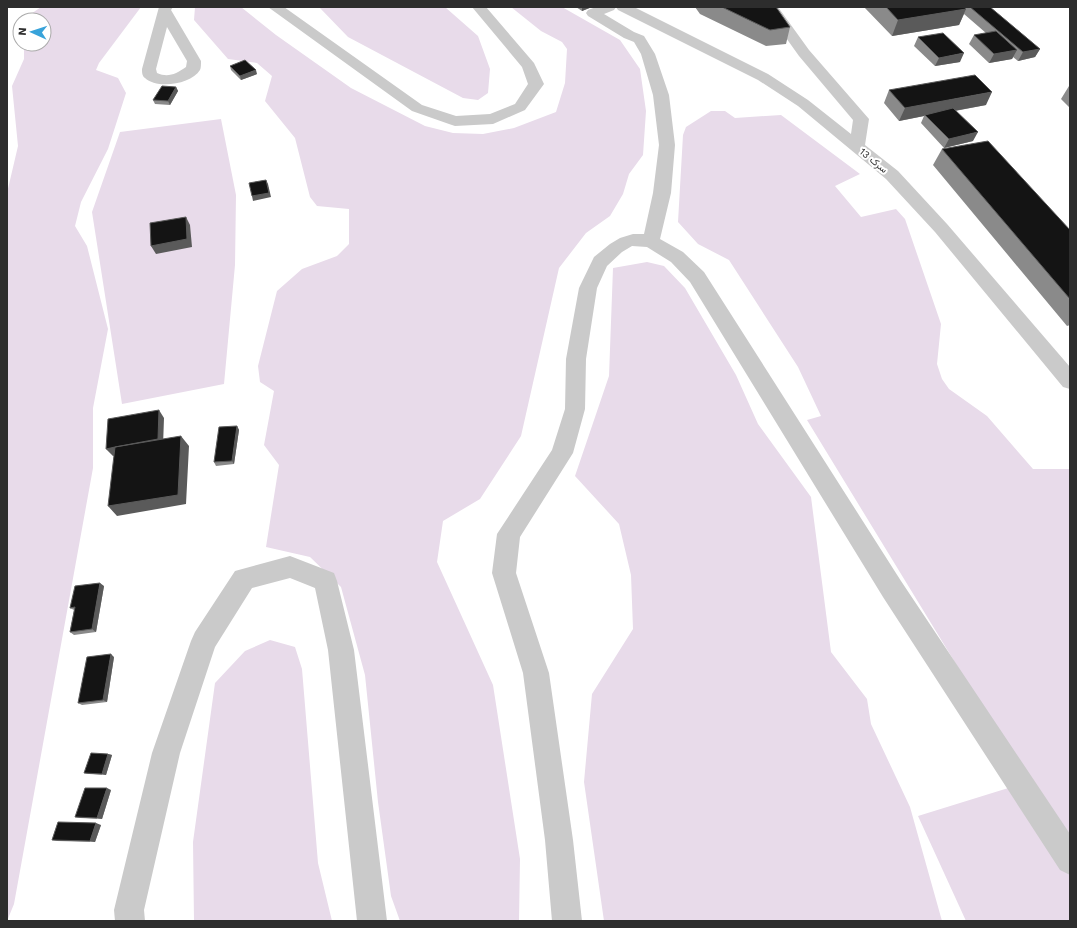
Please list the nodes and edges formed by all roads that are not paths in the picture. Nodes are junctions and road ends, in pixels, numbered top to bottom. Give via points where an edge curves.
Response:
1 (275, 7) edge
2 (479, 7) edge
3 (609, 7) edge
4 (623, 7) edge
5 (771, 7) edge
6 (857, 146) junction
7 (651, 241) junction
8 (1070, 381) edge
9 (1070, 860) edge
10 (130, 921) edge
11 (372, 921) edge
12 (567, 921) edge

1 - 2 street via 417,108 455,122 493,119 520,107 536,84 529,66
3 - 7 street via 593,14 639,39 648,54 661,95 667,145 662,193
4 - 6 street, سرک 13 via 763,77 803,102
5 - 6 street via 804,53 861,119
6 - 8 street, سرک 13 via 892,175 942,228
7 - 9 street via 677,257 697,277 892,589
7 - 12 street via 632,240 616,248 600,262 588,288 576,359 575,409 562,453 509,534 504,573 536,673
10 - 11 street via 129,910 166,753 204,641 244,579 290,567 325,581 327,589 341,650

